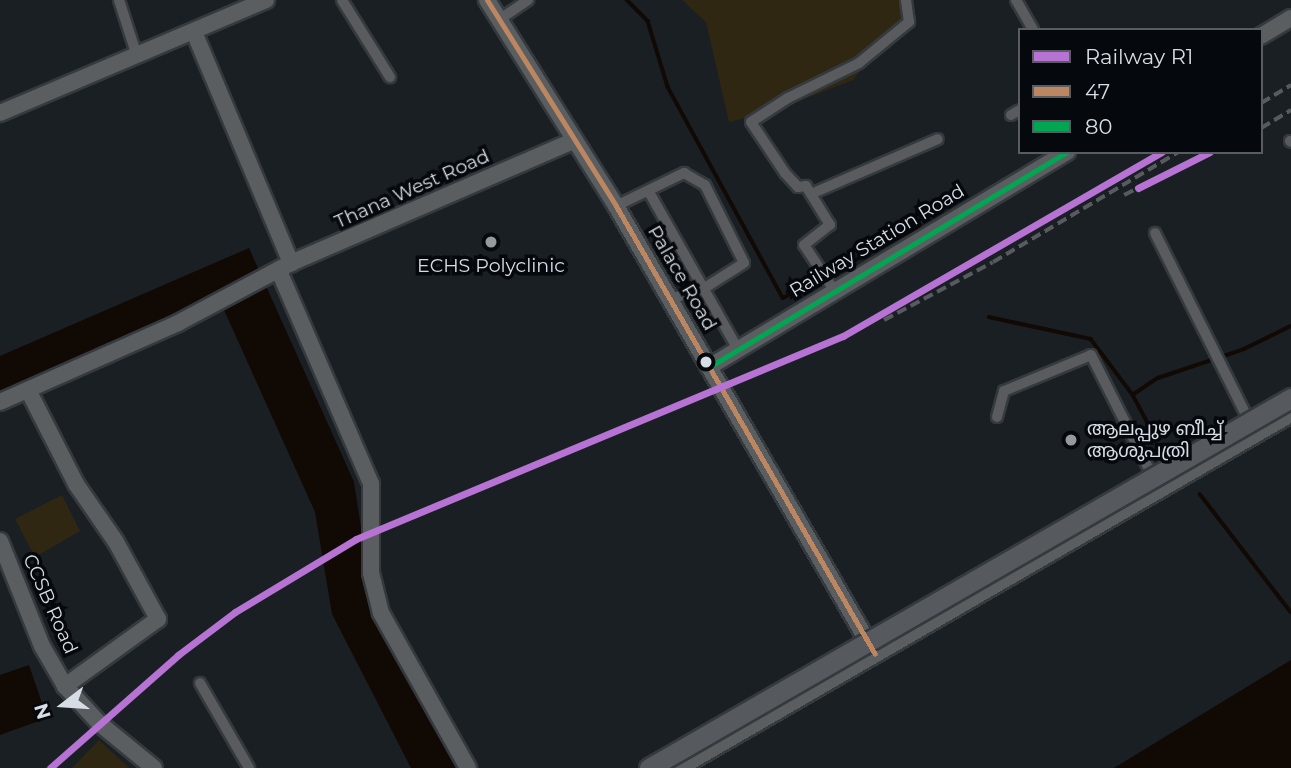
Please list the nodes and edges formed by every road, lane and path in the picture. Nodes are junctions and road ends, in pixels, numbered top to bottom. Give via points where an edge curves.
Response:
1 (120, 0) edge
2 (342, 0) edge
3 (487, 0) edge
4 (528, 0) edge
5 (906, 0) edge
6 (1016, 0) edge
7 (261, 1) edge
8 (235, 6) edge
9 (1291, 18) edge
10 (500, 19) junction
11 (1032, 28) edge
12 (194, 32) junction
13 (1263, 35) edge
14 (137, 56) junction
15 (390, 77) dead end
16 (0, 113) edge
17 (938, 139) dead end
18 (575, 140) junction
19 (1064, 154) edge
20 (649, 192) junction
21 (811, 194) junction
22 (616, 206) junction
23 (1155, 233) dead end
24 (279, 270) junction
25 (831, 287) junction
26 (703, 289) junction
27 (670, 299) junction
28 (738, 349) junction
29 (709, 367) junction
30 (29, 390) junction
31 (0, 402) edge
32 (1291, 411) edge
33 (997, 417) dead end
34 (1256, 433) junction
35 (1160, 491) junction
36 (0, 541) edge
37 (875, 654) junction
38 (200, 683) dead end
39 (65, 686) junction
40 (154, 768) edge
41 (249, 768) edge
42 (468, 768) edge
43 (649, 768) edge
44 (679, 768) edge

1 - 14 street
2 - 15 street
3 - 10 main road, Palace Road
4 - 10 street
5 - 21 street via 909,22 859,63 751,122 785,173
6 - 11 street
7 - 8 main road
8 - 12 main road
9 - 13 main road
10 - 18 main road, Palace Road
12 - 14 main road
12 - 24 main road
14 - 16 main road
17 - 21 street
18 - 22 main road, Palace Road
18 - 24 main road, Thana West Road
19 - 25 main road, Railway Station Road
20 - 22 street
20 - 26 street
20 - 26 street via 684,173 705,185 744,263
21 - 25 street via 830,225 804,245
22 - 27 main road, Palace Road
23 - 34 street
24 - 30 main road, Thana West Road via 213,307
24 - 42 main road via 371,484 371,573 381,613
25 - 28 main road, Railway Station Road
26 - 27 street
26 - 28 street
27 - 29 main road, Palace Road
28 - 29 main road, Railway Station Road
29 - 37 main road, Palace Road
30 - 31 main road
30 - 39 main road via 76,484 116,541 158,619
32 - 34 main road
32 - 43 highway, bridge
33 - 35 street via 1004,391 1091,355
34 - 35 main road
35 - 37 main road
36 - 39 main road, CCSB Road via 42,646
37 - 44 main road
38 - 41 street
39 - 40 main road, CCSB Road via 99,723

